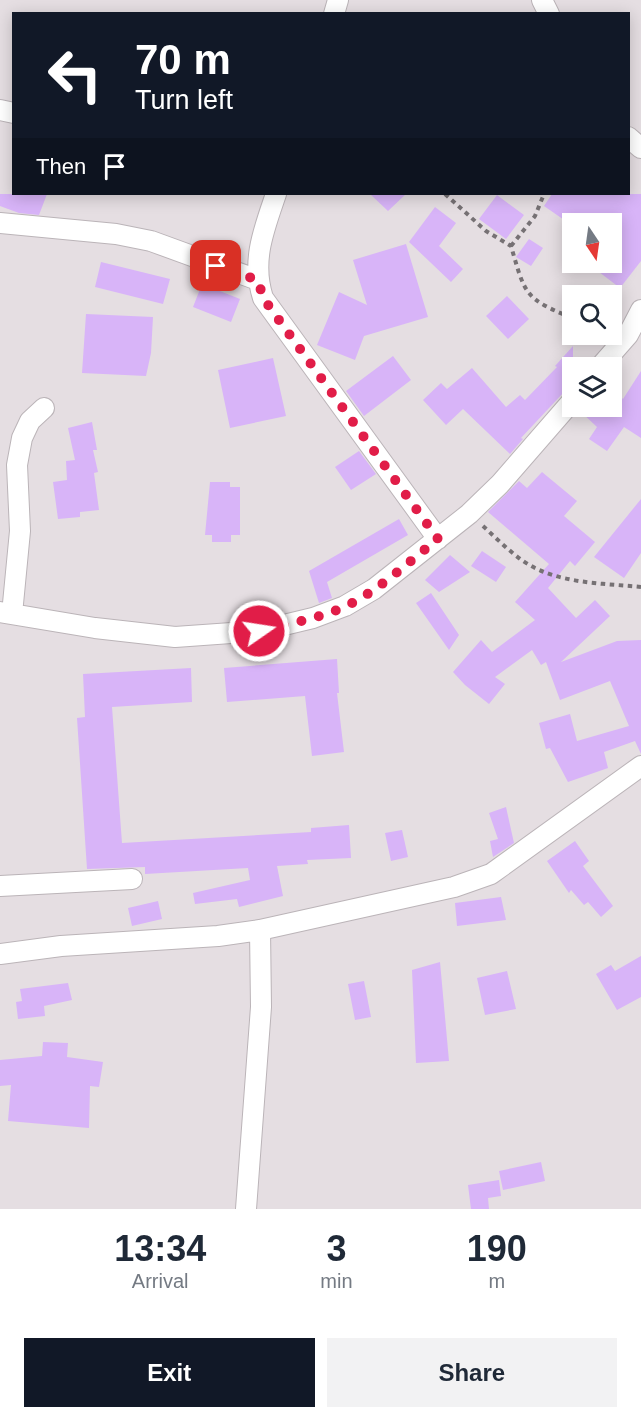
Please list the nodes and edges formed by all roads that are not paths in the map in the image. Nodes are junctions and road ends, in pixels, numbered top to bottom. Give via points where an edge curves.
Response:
1 (276, 195) edge
2 (0, 223) edge
3 (258, 280) junction
4 (641, 310) edge
5 (609, 357) edge
6 (44, 408) dead end
7 (562, 413) edge
8 (438, 539) junction
9 (6, 613) edge
10 (641, 766) edge
11 (132, 879) dead end
12 (0, 886) edge
13 (260, 930) junction
14 (0, 954) edge
15 (246, 1209) edge

1 - 3 street via 258,256
2 - 3 street via 150,241
3 - 8 street via 263,298
4 - 5 street via 628,335
6 - 9 street via 30,421 22,438 17,465 20,531
7 - 8 street via 500,484
8 - 9 street via 375,589 345,606 259,631 175,637
10 - 13 street via 491,874
11 - 12 street
13 - 14 street
13 - 15 street via 261,1007

